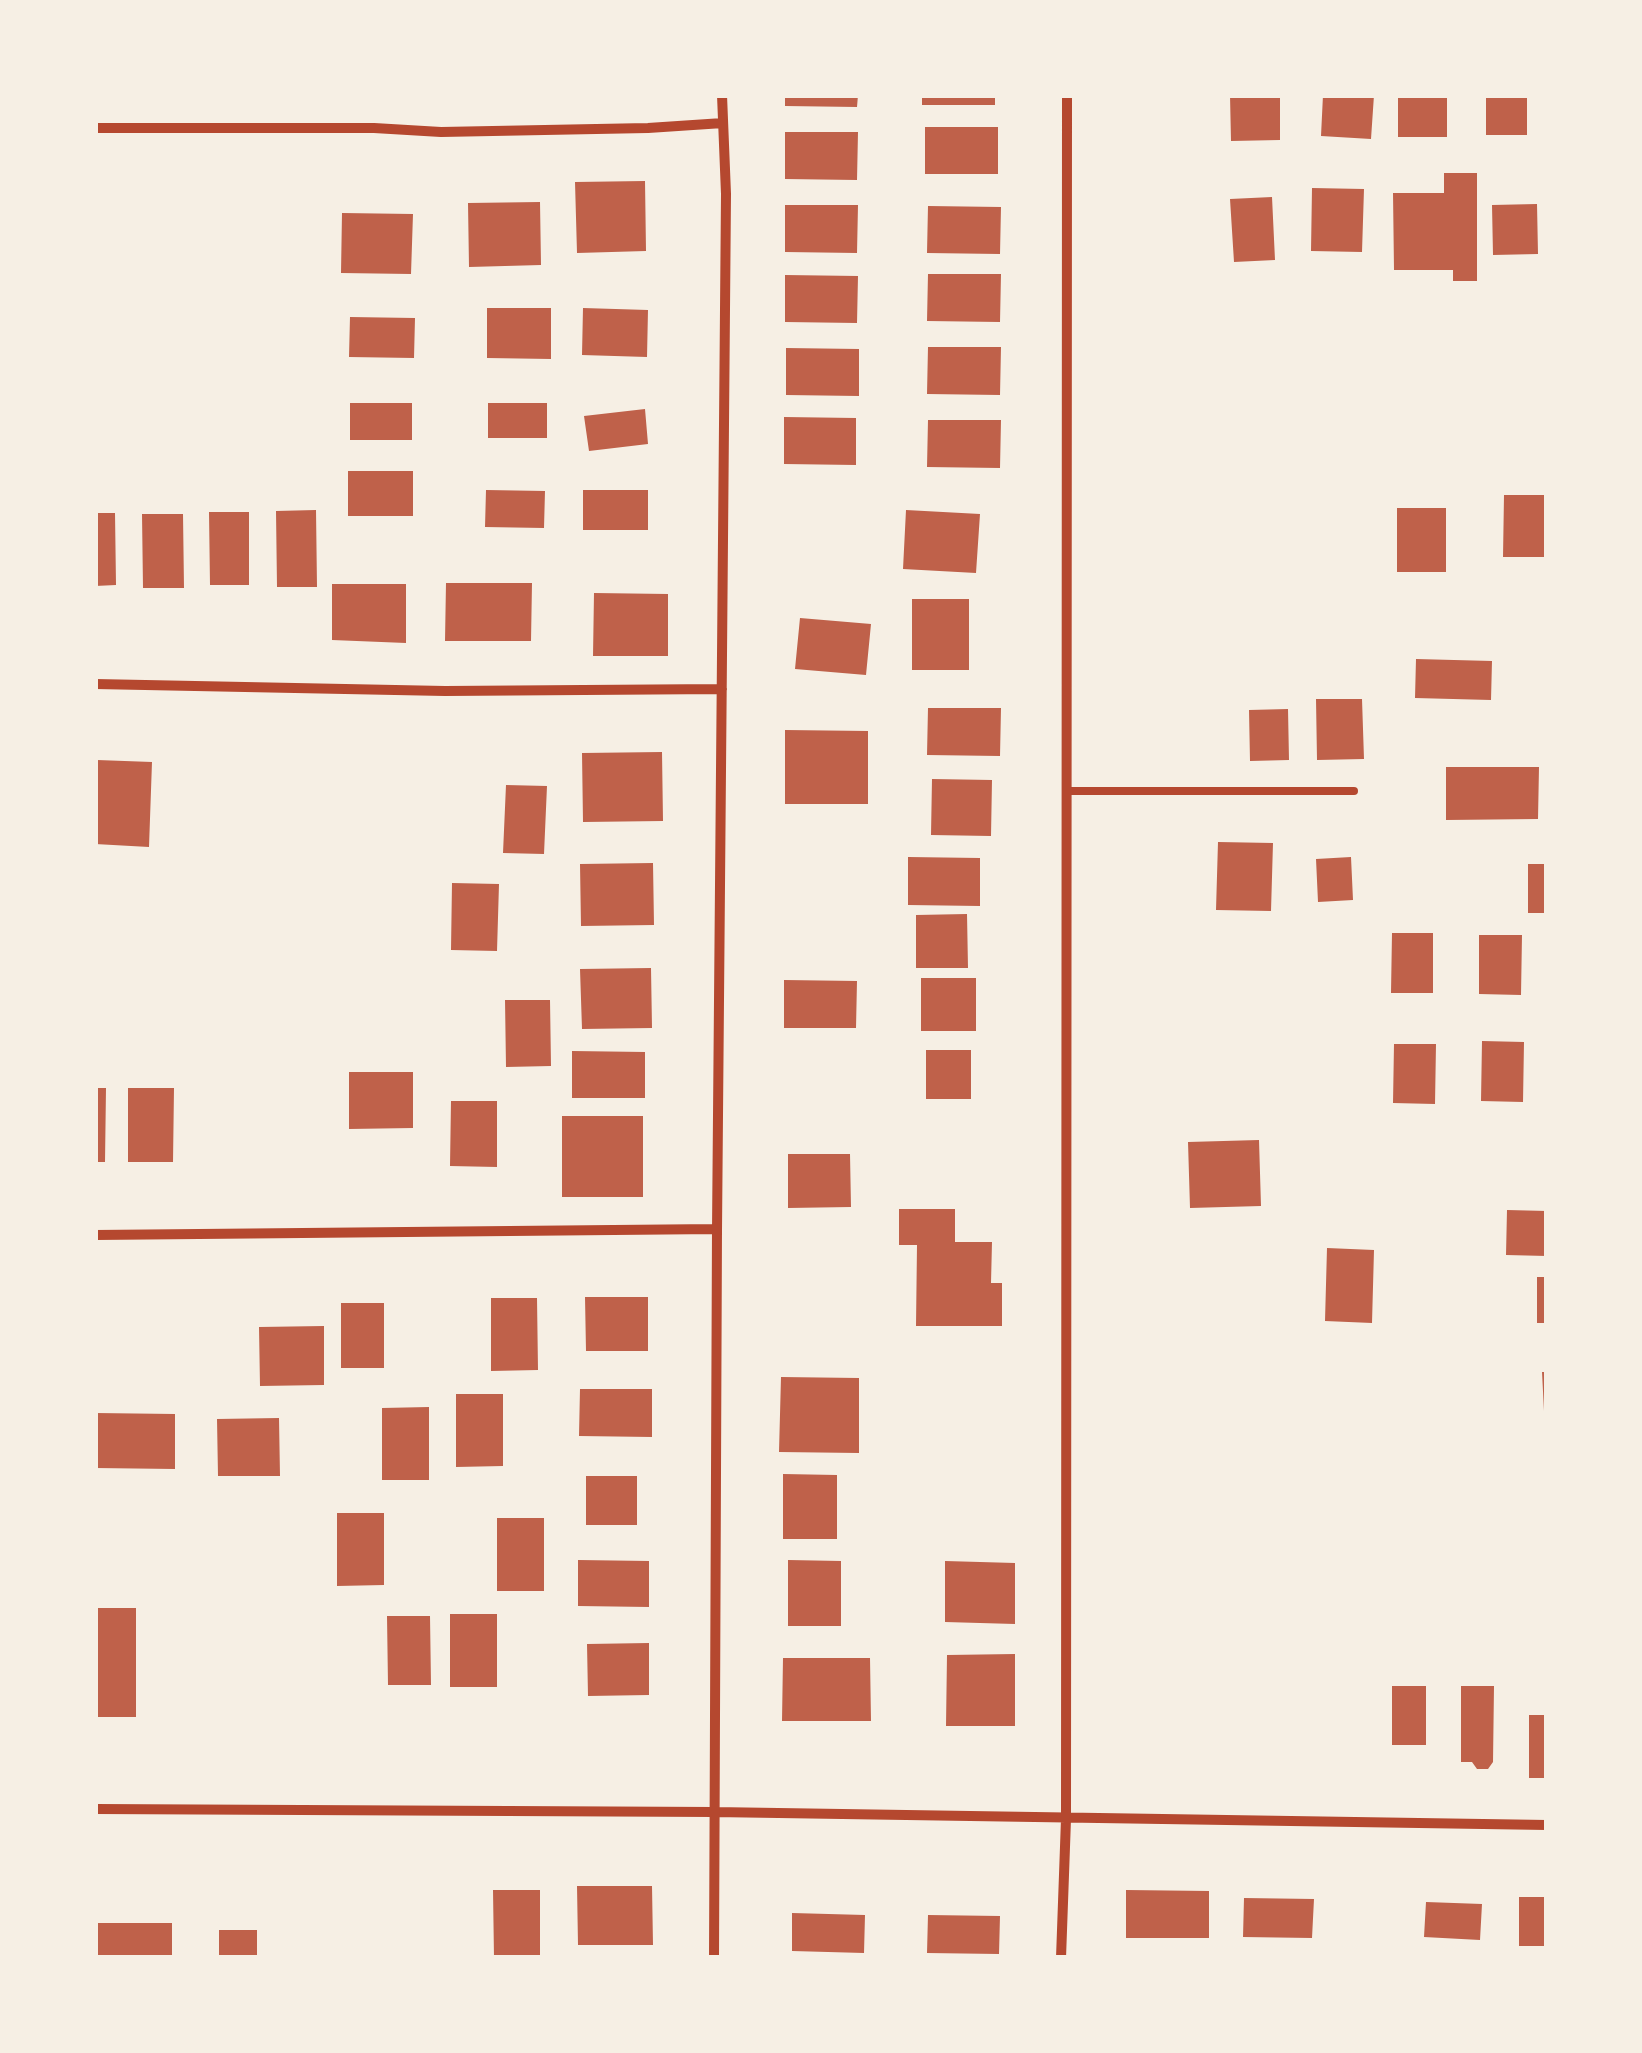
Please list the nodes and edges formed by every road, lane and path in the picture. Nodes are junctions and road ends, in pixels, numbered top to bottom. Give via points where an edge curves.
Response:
1 (722, 95) edge
2 (1067, 95) edge
3 (723, 123) junction
4 (95, 128) edge
5 (95, 684) edge
6 (722, 689) junction
7 (1068, 791) junction
8 (1354, 791) dead end
9 (717, 1229) junction
10 (95, 1234) edge
11 (95, 1810) edge
12 (714, 1812) junction
13 (1066, 1819) junction
14 (1547, 1826) edge
15 (714, 1958) edge
16 (1061, 1958) edge

1 - 3 street
2 - 7 street
3 - 4 street via 441,132
3 - 6 street
5 - 6 street
6 - 9 street
7 - 8 lane
7 - 13 street
9 - 10 street
9 - 12 street
11 - 12 street
12 - 13 street
12 - 15 street
13 - 14 street
13 - 16 street

